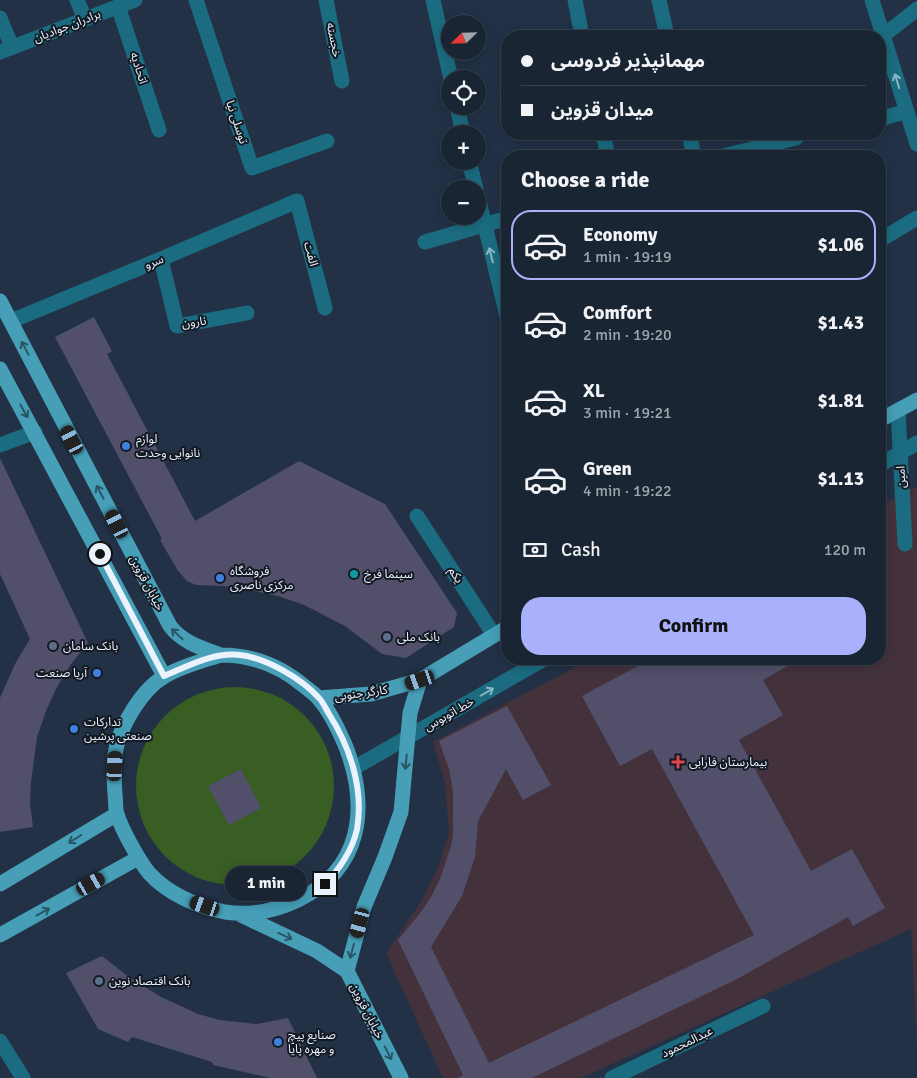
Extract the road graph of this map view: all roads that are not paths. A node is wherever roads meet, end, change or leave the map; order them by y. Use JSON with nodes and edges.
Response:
{"nodes":[{"id":1,"x":77,"y":0,"type":"edge"},
{"id":2,"x":135,"y":0,"type":"edge"},
{"id":3,"x":196,"y":0,"type":"edge"},
{"id":4,"x":326,"y":0,"type":"edge"},
{"id":5,"x":434,"y":0,"type":"edge"},
{"id":6,"x":575,"y":0,"type":"edge"},
{"id":7,"x":659,"y":0,"type":"edge"},
{"id":8,"x":872,"y":0,"type":"edge"},
{"id":9,"x":118,"y":6,"type":"junction"},
{"id":10,"x":917,"y":9,"type":"edge"},
{"id":11,"x":0,"y":18,"type":"edge"},
{"id":12,"x":85,"y":19,"type":"junction"},
{"id":13,"x":581,"y":30,"type":"edge"},
{"id":14,"x":666,"y":30,"type":"edge"},
{"id":15,"x":881,"y":30,"type":"edge"},
{"id":16,"x":886,"y":34,"type":"edge"},
{"id":17,"x":886,"y":45,"type":"edge"},
{"id":18,"x":6,"y":49,"type":"edge"},
{"id":19,"x":449,"y":70,"type":"edge"},
{"id":20,"x":342,"y":81,"type":"dead end"},
{"id":21,"x":907,"y":111,"type":"junction"},
{"id":22,"x":886,"y":117,"type":"edge"},
{"id":23,"x":159,"y":130,"type":"dead end"},
{"id":24,"x":788,"y":140,"type":"edge"},
{"id":25,"x":327,"y":141,"type":"dead end"},
{"id":26,"x":917,"y":144,"type":"edge"},
{"id":27,"x":747,"y":150,"type":"edge"},
{"id":28,"x":297,"y":201,"type":"joint"},
{"id":29,"x":917,"y":218,"type":"edge"},
{"id":30,"x":501,"y":220,"type":"edge"},
{"id":31,"x":486,"y":224,"type":"edge"},
{"id":32,"x":484,"y":225,"type":"joint"},
{"id":33,"x":886,"y":236,"type":"edge"},
{"id":34,"x":424,"y":242,"type":"dead end"},
{"id":35,"x":161,"y":259,"type":"junction"},
{"id":36,"x":501,"y":292,"type":"edge"},
{"id":37,"x":0,"y":301,"type":"edge"},
{"id":38,"x":326,"y":308,"type":"dead end"},
{"id":39,"x":247,"y":313,"type":"dead end"},
{"id":40,"x":10,"y":321,"type":"junction"},
{"id":41,"x":0,"y":369,"type":"edge"},
{"id":42,"x":917,"y":400,"type":"edge"},
{"id":43,"x":898,"y":410,"type":"junction"},
{"id":44,"x":886,"y":417,"type":"edge"},
{"id":45,"x":35,"y":432,"type":"junction"},
{"id":46,"x":917,"y":443,"type":"edge"},
{"id":47,"x":0,"y":445,"type":"edge"},
{"id":48,"x":886,"y":461,"type":"edge"},
{"id":49,"x":417,"y":516,"type":"dead end"},
{"id":50,"x":905,"y":544,"type":"dead end"},
{"id":51,"x":501,"y":631,"type":"edge"},
{"id":52,"x":494,"y":635,"type":"junction"},
{"id":53,"x":221,"y":655,"type":"junction"},
{"id":54,"x":534,"y":665,"type":"edge"},
{"id":55,"x":164,"y":676,"type":"junction"},
{"id":56,"x":420,"y":680,"type":"junction"},
{"id":57,"x":319,"y":698,"type":"junction"},
{"id":58,"x":409,"y":737,"type":"junction"},
{"id":59,"x":354,"y":768,"type":"junction"},
{"id":60,"x":117,"y":814,"type":"junction"},
{"id":61,"x":138,"y":858,"type":"junction"},
{"id":62,"x":0,"y":884,"type":"edge"},
{"id":63,"x":241,"y":915,"type":"junction"},
{"id":64,"x":0,"y":935,"type":"edge"},
{"id":65,"x":347,"y":971,"type":"junction"},
{"id":66,"x":763,"y":1006,"type":"dead end"},
{"id":67,"x":0,"y":1040,"type":"edge"},
{"id":68,"x":23,"y":1078,"type":"edge"},
{"id":69,"x":401,"y":1078,"type":"edge"},
{"id":70,"x":612,"y":1078,"type":"edge"}],
"edges":[{"from":1,"to":12,"type":"street"},
{"from":2,"to":9,"type":"street","name":"برادران جوادیان"},
{"from":3,"to":25,"type":"street","name":"توسلی نیا"},
{"from":4,"to":20,"type":"street","name":"خجسته"},
{"from":5,"to":19,"type":"street"},
{"from":6,"to":13,"type":"street"},
{"from":7,"to":14,"type":"street"},
{"from":8,"to":15,"type":"street"},
{"from":9,"to":12,"type":"street","name":"برادران جوادیان"},
{"from":9,"to":23,"type":"street","name":"اتحادیه"},
{"from":10,"to":16,"type":"street"},
{"from":11,"to":18,"type":"street"},
{"from":12,"to":18,"type":"street","name":"برادران جوادیان"},
{"from":21,"to":17,"type":"street","one_way":true},
{"from":21,"to":22,"type":"street"},
{"from":21,"to":26,"type":"street"},
{"from":24,"to":27,"type":"street"},
{"from":28,"to":35,"type":"street","name":"سرو"},
{"from":28,"to":38,"type":"street","name":"الفت"},
{"from":29,"to":33,"type":"street"},
{"from":30,"to":31,"type":"street"},
{"from":32,"to":34,"type":"street"},
{"from":36,"to":32,"type":"street","one_way":true},
{"from":35,"to":39,"type":"street","name":"نارون"},
{"from":35,"to":40,"type":"street","name":"سرو"},
{"from":37,"to":40,"type":"main road","name":"خیابان قزوین"},
{"from":53,"to":40,"type":"main road","name":"خیابان قزوین","one_way":true},
{"from":41,"to":45,"type":"main road","one_way":true},
{"from":42,"to":43,"type":"main road"},
{"from":43,"to":44,"type":"main road"},
{"from":43,"to":50,"type":"street","name":"امین"},
{"from":45,"to":47,"type":"street"},
{"from":45,"to":55,"type":"main road"},
{"from":46,"to":48,"type":"street"},
{"from":49,"to":52,"type":"street","name":"یکم"},
{"from":51,"to":52,"type":"main road","name":"کارگر جنوبی"},
{"from":52,"to":56,"type":"main road","name":"کارگر جنوبی"},
{"from":53,"to":55,"type":"main road"},
{"from":53,"to":57,"type":"main road"},
{"from":58,"to":54,"type":"street","name":"خط اتوبوس","one_way":true},
{"from":55,"to":60,"type":"main road"},
{"from":56,"to":57,"type":"main road","name":"کارگر جنوبی"},
{"from":56,"to":58,"type":"main road"},
{"from":57,"to":59,"type":"main road"},
{"from":58,"to":59,"type":"street","name":"خط اتوبوس"},
{"from":58,"to":65,"type":"main road","one_way":true},
{"from":59,"to":63,"type":"main road"},
{"from":60,"to":61,"type":"main road"},
{"from":60,"to":62,"type":"main road","one_way":true},
{"from":61,"to":63,"type":"main road"},
{"from":64,"to":61,"type":"main road","one_way":true},
{"from":63,"to":65,"type":"main road","name":"خیابان قزوین","one_way":true},
{"from":65,"to":69,"type":"main road","name":"خیابان قزوین","one_way":true},
{"from":66,"to":70,"type":"street","name":"عبدالمحمود"},
{"from":67,"to":68,"type":"street"}]}
